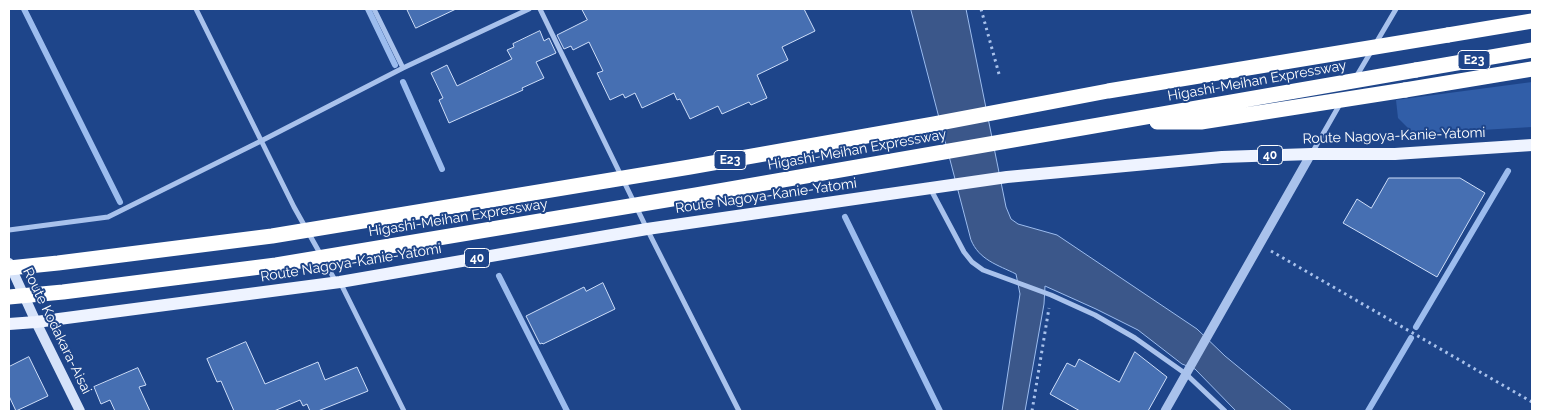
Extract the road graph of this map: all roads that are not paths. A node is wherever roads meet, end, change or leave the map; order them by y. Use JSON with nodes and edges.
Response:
{"nodes":[{"id":1,"x":196,"y":9,"type":"edge"},
{"id":2,"x":374,"y":9,"type":"edge"},
{"id":3,"x":528,"y":9,"type":"edge"},
{"id":4,"x":540,"y":9,"type":"edge"},
{"id":5,"x":1396,"y":9,"type":"edge"},
{"id":6,"x":1532,"y":21,"type":"edge"},
{"id":7,"x":1532,"y":50,"type":"edge"},
{"id":8,"x":403,"y":68,"type":"junction"},
{"id":9,"x":1532,"y":69,"type":"edge"},
{"id":10,"x":1351,"y":86,"type":"dead end"},
{"id":11,"x":1346,"y":94,"type":"dead end"},
{"id":12,"x":1114,"y":122,"type":"junction"},
{"id":13,"x":262,"y":141,"type":"junction"},
{"id":14,"x":1532,"y":145,"type":"edge"},
{"id":15,"x":1311,"y":154,"type":"junction"},
{"id":16,"x":930,"y":187,"type":"junction"},
{"id":17,"x":647,"y":229,"type":"junction"},
{"id":18,"x":9,"y":230,"type":"edge"},
{"id":19,"x":9,"y":263,"type":"edge"},
{"id":20,"x":9,"y":268,"type":"edge"},
{"id":21,"x":339,"y":282,"type":"junction"},
{"id":22,"x":9,"y":297,"type":"edge"},
{"id":23,"x":36,"y":322,"type":"junction"},
{"id":24,"x":9,"y":324,"type":"edge"},
{"id":25,"x":1186,"y":374,"type":"junction"},
{"id":26,"x":80,"y":411,"type":"edge"},
{"id":27,"x":404,"y":411,"type":"edge"},
{"id":28,"x":739,"y":411,"type":"edge"},
{"id":29,"x":1165,"y":411,"type":"edge"},
{"id":30,"x":1225,"y":411,"type":"edge"}],
"edges":[{"from":1,"to":13,"type":"street"},
{"from":2,"to":8,"type":"street"},
{"from":3,"to":8,"type":"street"},
{"from":4,"to":17,"type":"street"},
{"from":5,"to":10,"type":"street"},
{"from":6,"to":20,"type":"highway","name":"Higashi-Meihan Expressway","number":"E23","bridge":true},
{"from":7,"to":12,"type":"highway","name":"Higashi-Meihan Expressway","number":"E23","bridge":true},
{"from":8,"to":13,"type":"street"},
{"from":9,"to":12,"type":"highway","bridge":true},
{"from":11,"to":15,"type":"street"},
{"from":12,"to":22,"type":"highway","name":"Higashi-Meihan Expressway","number":"E23","bridge":true},
{"from":13,"to":18,"type":"street"},
{"from":13,"to":21,"type":"street"},
{"from":14,"to":15,"type":"main road","name":"Route Nagoya-Kanie-Yatomi","number":"40"},
{"from":15,"to":16,"type":"main road","name":"Route Nagoya-Kanie-Yatomi","number":"40"},
{"from":15,"to":25,"type":"street"},
{"from":16,"to":17,"type":"main road","name":"Route Nagoya-Kanie-Yatomi","number":"40"},
{"from":16,"to":25,"type":"street"},
{"from":17,"to":21,"type":"main road","name":"Route Nagoya-Kanie-Yatomi","number":"40"},
{"from":17,"to":28,"type":"street"},
{"from":19,"to":23,"type":"main road","name":"Route Kodakara-Aisai"},
{"from":21,"to":23,"type":"main road","name":"Route Nagoya-Kanie-Yatomi","number":"40"},
{"from":21,"to":27,"type":"street"},
{"from":23,"to":24,"type":"main road","name":"Route Nagoya-Kanie-Yatomi","number":"40"},
{"from":23,"to":26,"type":"main road","name":"Route Kodakara-Aisai"},
{"from":25,"to":29,"type":"street"},
{"from":25,"to":30,"type":"street"}]}
